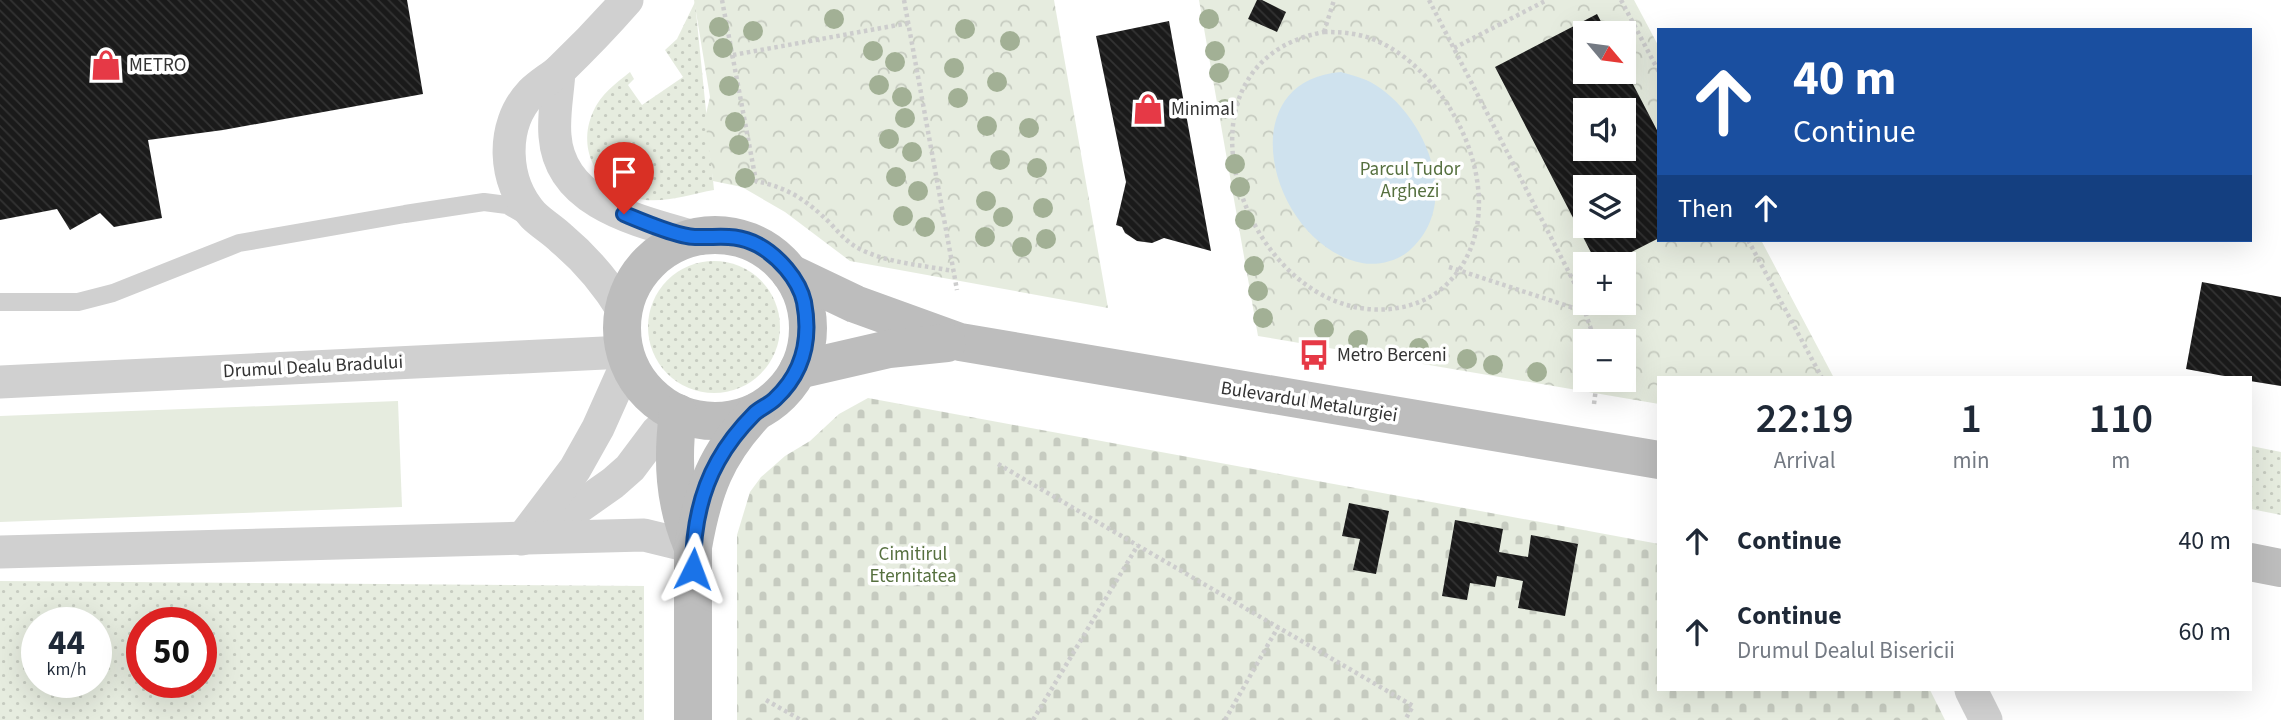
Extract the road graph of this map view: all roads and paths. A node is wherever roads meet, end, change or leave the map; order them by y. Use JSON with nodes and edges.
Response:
{"nodes":[{"id":1,"x":626,"y":0,"type":"edge"},
{"id":2,"x":722,"y":0,"type":"edge"},
{"id":3,"x":905,"y":0,"type":"edge"},
{"id":4,"x":1334,"y":0,"type":"edge"},
{"id":5,"x":1429,"y":0,"type":"edge"},
{"id":6,"x":1547,"y":0,"type":"edge"},
{"id":7,"x":1620,"y":0,"type":"edge"},
{"id":8,"x":909,"y":23,"type":"junction"},
{"id":9,"x":1324,"y":32,"type":"junction"},
{"id":10,"x":1454,"y":48,"type":"junction"},
{"id":11,"x":733,"y":55,"type":"junction"},
{"id":12,"x":1657,"y":68,"type":"edge"},
{"id":13,"x":559,"y":71,"type":"junction"},
{"id":14,"x":546,"y":227,"type":"junction"},
{"id":15,"x":694,"y":237,"type":"junction"},
{"id":16,"x":1749,"y":242,"type":"edge"},
{"id":17,"x":1449,"y":267,"type":"dead end"},
{"id":18,"x":1459,"y":270,"type":"junction"},
{"id":19,"x":953,"y":271,"type":"junction"},
{"id":20,"x":790,"y":273,"type":"junction"},
{"id":21,"x":1573,"y":280,"type":"edge"},
{"id":22,"x":957,"y":290,"type":"dead end"},
{"id":23,"x":0,"y":302,"type":"edge"},
{"id":24,"x":1573,"y":308,"type":"edge"},
{"id":25,"x":624,"y":312,"type":"junction"},
{"id":26,"x":960,"y":342,"type":"junction"},
{"id":27,"x":627,"y":356,"type":"junction"},
{"id":28,"x":798,"y":370,"type":"junction"},
{"id":29,"x":1821,"y":376,"type":"edge"},
{"id":30,"x":0,"y":382,"type":"edge"},
{"id":31,"x":1596,"y":392,"type":"edge"},
{"id":32,"x":1594,"y":404,"type":"dead end"},
{"id":33,"x":757,"y":412,"type":"junction"},
{"id":34,"x":678,"y":413,"type":"junction"},
{"id":35,"x":1657,"y":460,"type":"edge"},
{"id":36,"x":998,"y":464,"type":"dead end"},
{"id":37,"x":522,"y":539,"type":"junction"},
{"id":38,"x":1138,"y":545,"type":"junction"},
{"id":39,"x":693,"y":547,"type":"junction"},
{"id":40,"x":0,"y":552,"type":"edge"},
{"id":41,"x":2252,"y":562,"type":"edge"},
{"id":42,"x":2281,"y":568,"type":"edge"},
{"id":43,"x":1278,"y":627,"type":"junction"},
{"id":44,"x":1972,"y":691,"type":"edge"},
{"id":45,"x":766,"y":700,"type":"dead end"},
{"id":46,"x":694,"y":720,"type":"edge"},
{"id":47,"x":801,"y":720,"type":"edge"},
{"id":48,"x":1033,"y":720,"type":"edge"},
{"id":49,"x":1225,"y":720,"type":"edge"},
{"id":50,"x":1405,"y":720,"type":"edge"},
{"id":51,"x":1986,"y":720,"type":"edge"}],
"edges":[{"from":1,"to":13,"type":"street"},
{"from":2,"to":11,"type":"path"},
{"from":3,"to":8,"type":"path"},
{"from":4,"to":9,"type":"path"},
{"from":5,"to":10,"type":"path"},
{"from":6,"to":10,"type":"path"},
{"from":7,"to":12,"type":"path"},
{"from":8,"to":11,"type":"path"},
{"from":8,"to":19,"type":"path"},
{"from":9,"to":18,"type":"path"},
{"from":9,"to":18,"type":"path"},
{"from":10,"to":21,"type":"path"},
{"from":11,"to":19,"type":"path"},
{"from":13,"to":14,"type":"street"},
{"from":13,"to":15,"type":"street"},
{"from":14,"to":23,"type":"lane"},
{"from":14,"to":25,"type":"street"},
{"from":15,"to":20,"type":"main road"},
{"from":15,"to":25,"type":"main road"},
{"from":16,"to":29,"type":"path"},
{"from":17,"to":18,"type":"path"},
{"from":18,"to":24,"type":"path"},
{"from":19,"to":22,"type":"path"},
{"from":20,"to":26,"type":"main road","name":"Bulevardul Metalurgiei"},
{"from":20,"to":28,"type":"main road"},
{"from":25,"to":27,"type":"main road"},
{"from":26,"to":28,"type":"main road","name":"Bulevardul Metalurgiei"},
{"from":26,"to":35,"type":"main road","name":"Bulevardul Metalurgiei"},
{"from":27,"to":30,"type":"street","name":"Drumul Dealu Bradului"},
{"from":27,"to":34,"type":"main road"},
{"from":27,"to":37,"type":"street"},
{"from":28,"to":33,"type":"main road"},
{"from":31,"to":32,"type":"path"},
{"from":33,"to":34,"type":"main road"},
{"from":33,"to":39,"type":"main road"},
{"from":34,"to":37,"type":"street"},
{"from":34,"to":39,"type":"main road"},
{"from":36,"to":38,"type":"path"},
{"from":37,"to":39,"type":"street"},
{"from":37,"to":40,"type":"street"},
{"from":38,"to":43,"type":"path"},
{"from":38,"to":48,"type":"path"},
{"from":39,"to":46,"type":"main road"},
{"from":41,"to":42,"type":"main road"},
{"from":43,"to":49,"type":"path"},
{"from":43,"to":50,"type":"path"},
{"from":44,"to":51,"type":"street"},
{"from":45,"to":47,"type":"path"}]}
